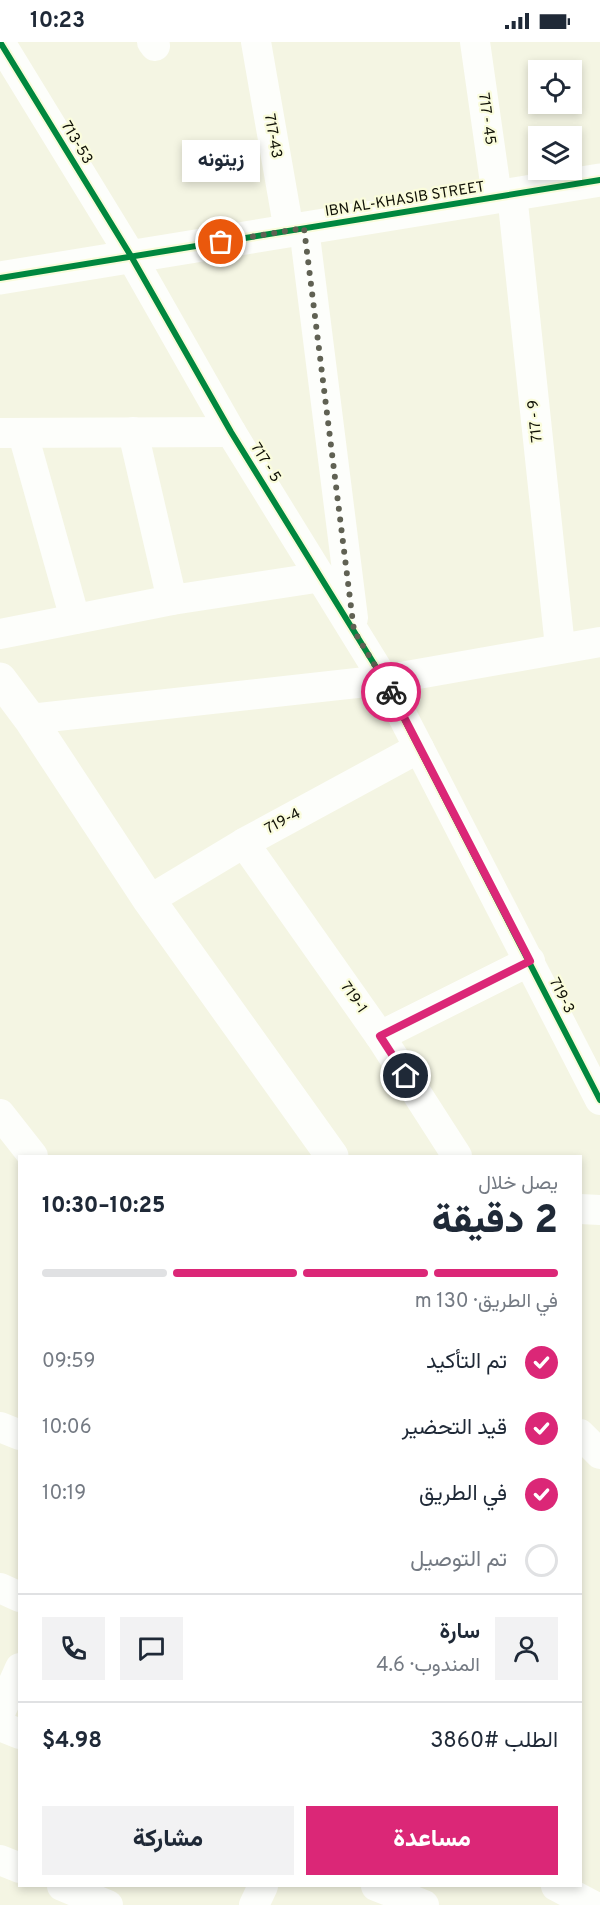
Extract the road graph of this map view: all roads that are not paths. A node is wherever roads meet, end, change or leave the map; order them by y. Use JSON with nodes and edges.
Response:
{"nodes":[{"id":1,"x":256,"y":42,"type":"edge"},
{"id":2,"x":475,"y":42,"type":"edge"},
{"id":3,"x":3,"y":51,"type":"edge"},
{"id":4,"x":600,"y":180,"type":"edge"},
{"id":5,"x":504,"y":196,"type":"junction"},
{"id":6,"x":297,"y":229,"type":"junction"},
{"id":7,"x":131,"y":256,"type":"junction"},
{"id":8,"x":0,"y":278,"type":"edge"},
{"id":9,"x":133,"y":432,"type":"junction"},
{"id":10,"x":231,"y":432,"type":"junction"},
{"id":11,"x":11,"y":434,"type":"edge"},
{"id":12,"x":322,"y":577,"type":"junction"},
{"id":13,"x":172,"y":600,"type":"junction"},
{"id":14,"x":75,"y":619,"type":"junction"},
{"id":15,"x":354,"y":631,"type":"junction"},
{"id":16,"x":0,"y":634,"type":"edge"},
{"id":17,"x":600,"y":642,"type":"edge"},
{"id":18,"x":560,"y":647,"type":"junction"},
{"id":19,"x":0,"y":679,"type":"edge"},
{"id":20,"x":384,"y":680,"type":"junction"},
{"id":21,"x":30,"y":719,"type":"junction"},
{"id":22,"x":419,"y":748,"type":"junction"},
{"id":23,"x":244,"y":843,"type":"junction"},
{"id":24,"x":148,"y":900,"type":"junction"},
{"id":25,"x":530,"y":961,"type":"junction"},
{"id":26,"x":380,"y":1036,"type":"junction"},
{"id":27,"x":600,"y":1100,"type":"edge"},
{"id":28,"x":0,"y":1114,"type":"edge"},
{"id":29,"x":32,"y":1155,"type":"edge"},
{"id":30,"x":331,"y":1155,"type":"edge"},
{"id":31,"x":456,"y":1155,"type":"edge"},
{"id":32,"x":582,"y":1209,"type":"edge"},
{"id":33,"x":600,"y":1210,"type":"edge"},
{"id":34,"x":0,"y":1427,"type":"edge"},
{"id":35,"x":18,"y":1434,"type":"edge"},
{"id":36,"x":582,"y":1436,"type":"edge"},
{"id":37,"x":600,"y":1454,"type":"edge"},
{"id":38,"x":0,"y":1588,"type":"edge"},
{"id":39,"x":18,"y":1596,"type":"edge"},
{"id":40,"x":18,"y":1672,"type":"edge"},
{"id":41,"x":0,"y":1713,"type":"edge"},
{"id":42,"x":0,"y":1726,"type":"edge"},
{"id":43,"x":18,"y":1733,"type":"edge"},
{"id":44,"x":0,"y":1860,"type":"edge"},
{"id":45,"x":18,"y":1867,"type":"edge"},
{"id":46,"x":64,"y":1887,"type":"edge"},
{"id":47,"x":263,"y":1887,"type":"edge"},
{"id":48,"x":379,"y":1887,"type":"edge"},
{"id":49,"x":553,"y":1892,"type":"edge"},
{"id":50,"x":108,"y":1905,"type":"edge"},
{"id":51,"x":254,"y":1905,"type":"edge"},
{"id":52,"x":424,"y":1905,"type":"edge"},
{"id":53,"x":592,"y":1905,"type":"edge"}],
"edges":[{"from":1,"to":6,"type":"street","name":"717-43"},
{"from":2,"to":5,"type":"street","name":"717 - 45"},
{"from":3,"to":7,"type":"street","name":"713-53"},
{"from":4,"to":5,"type":"street","name":"IBN AL-KHASIB STREET"},
{"from":5,"to":6,"type":"street","name":"IBN AL-KHASIB STREET"},
{"from":5,"to":18,"type":"street","name":"717 - 9"},
{"from":6,"to":7,"type":"street","name":"IBN AL-KHASIB STREET"},
{"from":6,"to":15,"type":"street","name":"717-43"},
{"from":7,"to":8,"type":"street","name":"IBN AL-KHASIB STREET"},
{"from":7,"to":10,"type":"street","name":"717 - 5"},
{"from":9,"to":10,"type":"street"},
{"from":9,"to":11,"type":"street"},
{"from":9,"to":13,"type":"street"},
{"from":10,"to":12,"type":"street","name":"717 - 5"},
{"from":11,"to":14,"type":"street"},
{"from":12,"to":13,"type":"street"},
{"from":12,"to":15,"type":"street","name":"717 - 5"},
{"from":13,"to":14,"type":"street"},
{"from":14,"to":16,"type":"street"},
{"from":15,"to":20,"type":"street","name":"717 - 5"},
{"from":17,"to":18,"type":"street"},
{"from":18,"to":20,"type":"street"},
{"from":19,"to":21,"type":"street"},
{"from":20,"to":21,"type":"street"},
{"from":20,"to":22,"type":"street","name":"719-3"},
{"from":21,"to":24,"type":"street"},
{"from":22,"to":23,"type":"street","name":"719-4"},
{"from":22,"to":25,"type":"street","name":"719-3"},
{"from":23,"to":24,"type":"street","name":"719-4"},
{"from":23,"to":26,"type":"street","name":"719-1"},
{"from":24,"to":30,"type":"street"},
{"from":25,"to":26,"type":"street"},
{"from":25,"to":27,"type":"street","name":"719-3"},
{"from":26,"to":31,"type":"street","name":"719-1"},
{"from":28,"to":29,"type":"street"},
{"from":32,"to":33,"type":"street"},
{"from":34,"to":35,"type":"street"},
{"from":36,"to":37,"type":"street"},
{"from":38,"to":39,"type":"street"},
{"from":40,"to":41,"type":"street"},
{"from":42,"to":43,"type":"street"},
{"from":44,"to":45,"type":"street"},
{"from":46,"to":50,"type":"street"},
{"from":47,"to":51,"type":"street"},
{"from":48,"to":52,"type":"street"},
{"from":49,"to":53,"type":"street"}]}
